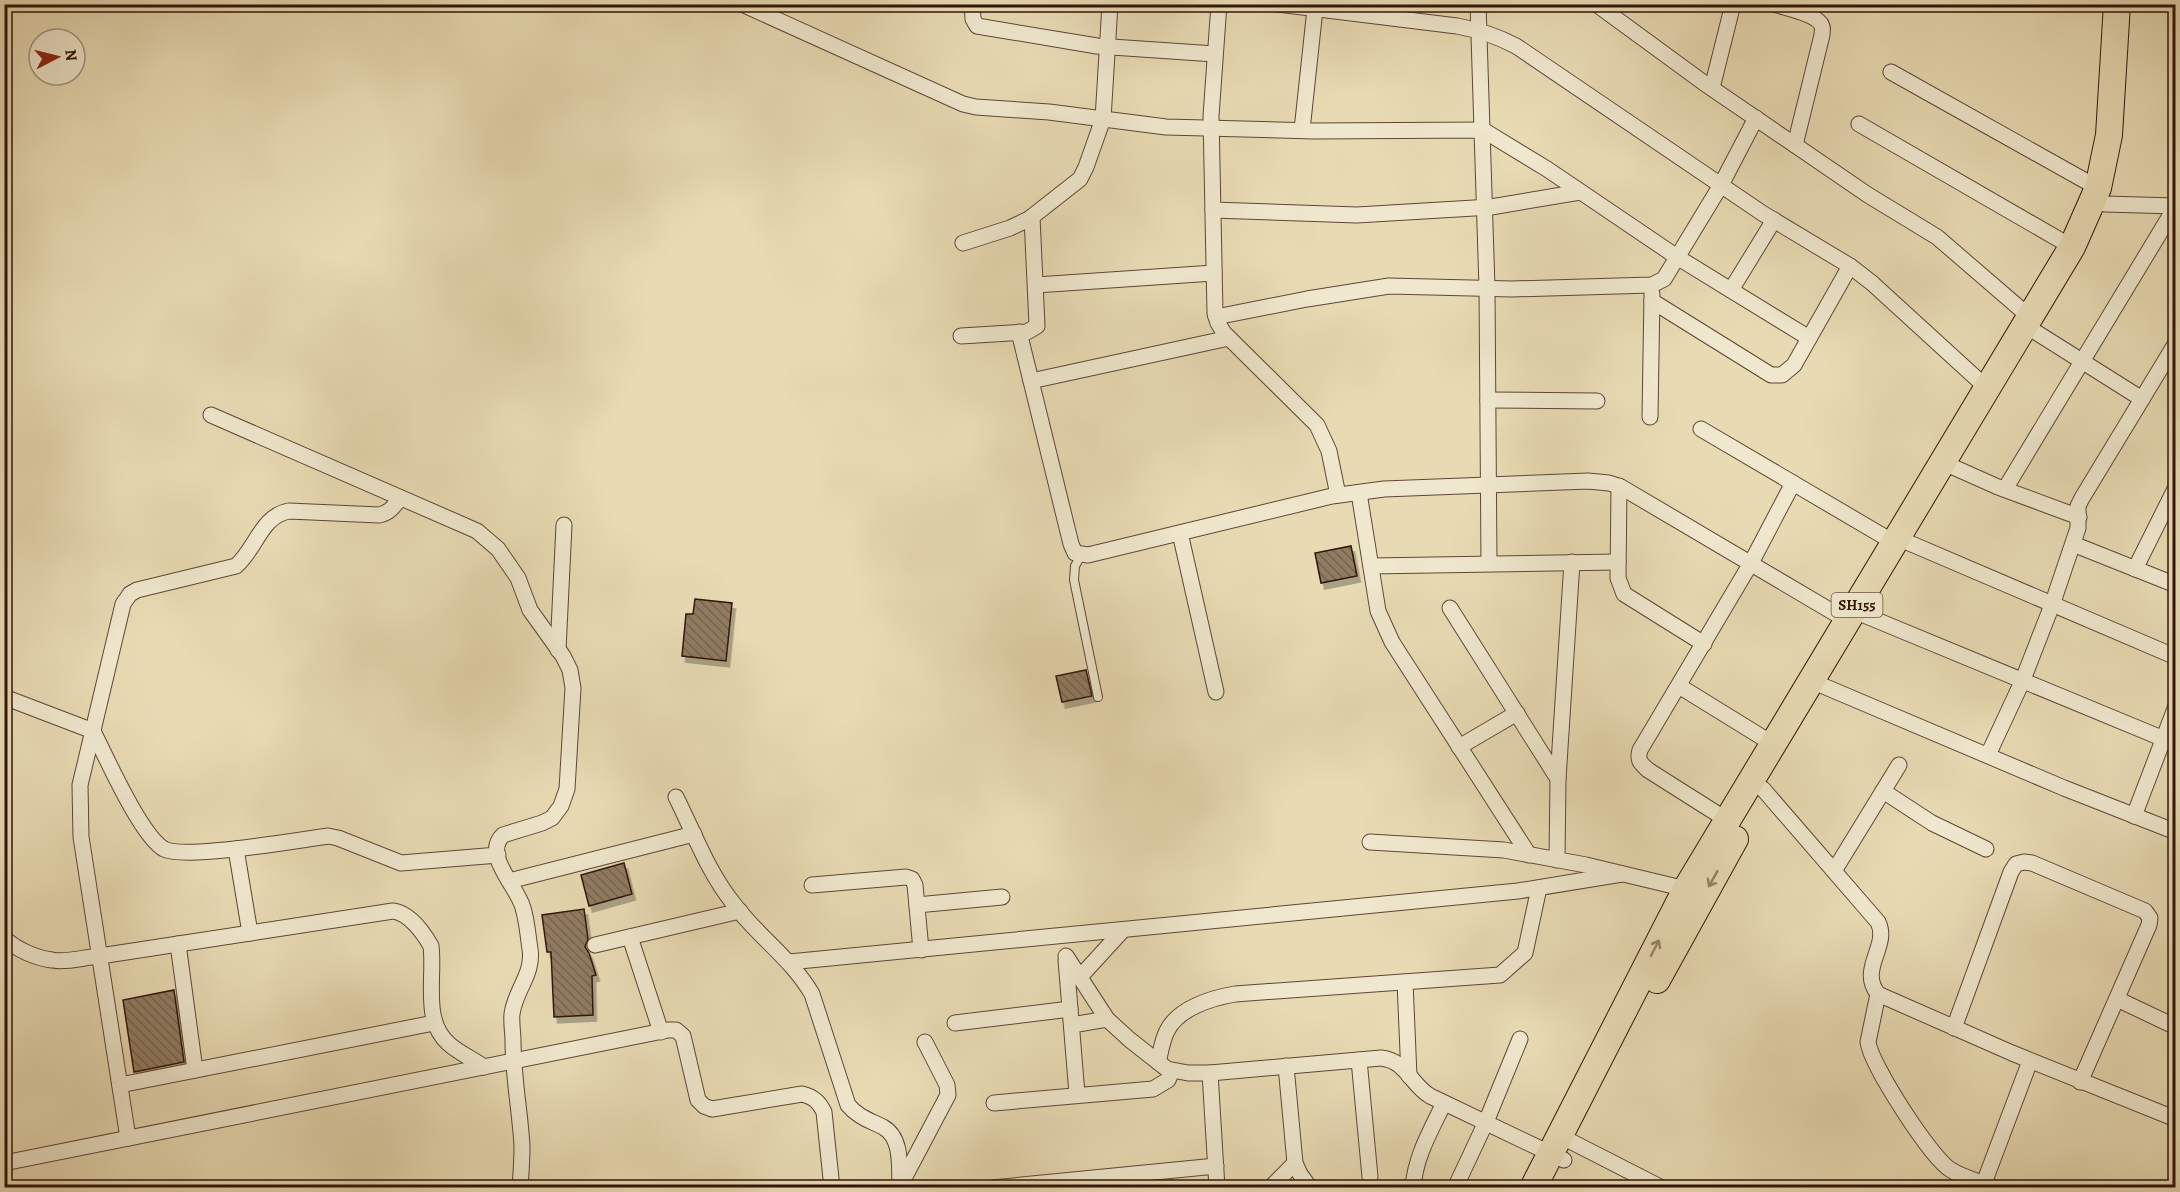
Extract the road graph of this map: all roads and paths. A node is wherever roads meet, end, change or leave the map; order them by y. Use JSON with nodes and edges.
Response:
{"nodes":[{"id":1,"x":742,"y":4,"type":"edge"},
{"id":2,"x":972,"y":4,"type":"edge"},
{"id":3,"x":1110,"y":4,"type":"edge"},
{"id":4,"x":1219,"y":4,"type":"edge"},
{"id":5,"x":1278,"y":4,"type":"edge"},
{"id":6,"x":1478,"y":4,"type":"edge"},
{"id":7,"x":1733,"y":4,"type":"edge"},
{"id":8,"x":2117,"y":4,"type":"edge"},
{"id":9,"x":2130,"y":4,"type":"edge"},
{"id":10,"x":1779,"y":5,"type":"edge"},
{"id":11,"x":1602,"y":7,"type":"edge"},
{"id":12,"x":1315,"y":9,"type":"junction"},
{"id":13,"x":1479,"y":30,"type":"junction"},
{"id":14,"x":1107,"y":47,"type":"junction"},
{"id":15,"x":1215,"y":54,"type":"junction"},
{"id":16,"x":1891,"y":72,"type":"dead end"},
{"id":17,"x":1712,"y":88,"type":"junction"},
{"id":18,"x":1756,"y":118,"type":"junction"},
{"id":19,"x":1103,"y":119,"type":"junction"},
{"id":20,"x":1859,"y":124,"type":"dead end"},
{"id":21,"x":1211,"y":128,"type":"junction"},
{"id":22,"x":1302,"y":130,"type":"junction"},
{"id":23,"x":1483,"y":130,"type":"junction"},
{"id":24,"x":1795,"y":145,"type":"junction"},
{"id":25,"x":1721,"y":185,"type":"junction"},
{"id":26,"x":1580,"y":192,"type":"junction"},
{"id":27,"x":2102,"y":196,"type":"junction"},
{"id":28,"x":2175,"y":206,"type":"edge"},
{"id":29,"x":1484,"y":207,"type":"junction"},
{"id":30,"x":1213,"y":210,"type":"junction"},
{"id":31,"x":1032,"y":217,"type":"junction"},
{"id":32,"x":1774,"y":220,"type":"junction"},
{"id":33,"x":963,"y":243,"type":"dead end"},
{"id":34,"x":2072,"y":247,"type":"junction"},
{"id":35,"x":1677,"y":257,"type":"junction"},
{"id":36,"x":1850,"y":266,"type":"junction"},
{"id":37,"x":1214,"y":273,"type":"junction"},
{"id":38,"x":1036,"y":285,"type":"junction"},
{"id":39,"x":1652,"y":285,"type":"junction"},
{"id":40,"x":1487,"y":288,"type":"junction"},
{"id":41,"x":1731,"y":290,"type":"junction"},
{"id":42,"x":1652,"y":301,"type":"junction"},
{"id":43,"x":1216,"y":317,"type":"junction"},
{"id":44,"x":2032,"y":325,"type":"junction"},
{"id":45,"x":1019,"y":332,"type":"junction"},
{"id":46,"x":961,"y":336,"type":"dead end"},
{"id":47,"x":1229,"y":338,"type":"junction"},
{"id":48,"x":1809,"y":338,"type":"junction"},
{"id":49,"x":2175,"y":344,"type":"edge"},
{"id":50,"x":2012,"y":359,"type":"junction"},
{"id":51,"x":2081,"y":362,"type":"junction"},
{"id":52,"x":1030,"y":381,"type":"junction"},
{"id":53,"x":1988,"y":389,"type":"junction"},
{"id":54,"x":2142,"y":399,"type":"junction"},
{"id":55,"x":1488,"y":400,"type":"junction"},
{"id":56,"x":1597,"y":401,"type":"dead end"},
{"id":57,"x":211,"y":415,"type":"dead end"},
{"id":58,"x":1650,"y":417,"type":"dead end"},
{"id":59,"x":1701,"y":429,"type":"dead end"},
{"id":60,"x":1953,"y":466,"type":"junction"},
{"id":61,"x":1793,"y":483,"type":"junction"},
{"id":62,"x":1489,"y":485,"type":"junction"},
{"id":63,"x":1619,"y":486,"type":"junction"},
{"id":64,"x":2175,"y":487,"type":"edge"},
{"id":65,"x":2004,"y":489,"type":"junction"},
{"id":66,"x":1359,"y":493,"type":"junction"},
{"id":67,"x":1338,"y":495,"type":"junction"},
{"id":68,"x":400,"y":498,"type":"junction"},
{"id":69,"x":2079,"y":517,"type":"junction"},
{"id":70,"x":564,"y":525,"type":"dead end"},
{"id":71,"x":1180,"y":533,"type":"junction"},
{"id":72,"x":1901,"y":542,"type":"junction"},
{"id":73,"x":2073,"y":544,"type":"junction"},
{"id":74,"x":1081,"y":555,"type":"junction"},
{"id":75,"x":1572,"y":562,"type":"junction"},
{"id":76,"x":1618,"y":562,"type":"junction"},
{"id":77,"x":1490,"y":563,"type":"junction"},
{"id":78,"x":1750,"y":564,"type":"junction"},
{"id":79,"x":1371,"y":566,"type":"junction"},
{"id":80,"x":2135,"y":569,"type":"junction"},
{"id":81,"x":2175,"y":585,"type":"edge"},
{"id":82,"x":2052,"y":605,"type":"junction"},
{"id":83,"x":1450,"y":608,"type":"dead end"},
{"id":84,"x":1856,"y":618,"type":"junction"},
{"id":85,"x":1704,"y":644,"type":"junction"},
{"id":86,"x":558,"y":650,"type":"junction"},
{"id":87,"x":2175,"y":657,"type":"edge"},
{"id":88,"x":2022,"y":682,"type":"junction"},
{"id":89,"x":1821,"y":685,"type":"junction"},
{"id":90,"x":1679,"y":686,"type":"junction"},
{"id":91,"x":1216,"y":692,"type":"dead end"},
{"id":92,"x":4,"y":697,"type":"edge"},
{"id":93,"x":1098,"y":698,"type":"dead end"},
{"id":94,"x":2175,"y":706,"type":"edge"},
{"id":95,"x":1516,"y":713,"type":"junction"},
{"id":96,"x":93,"y":731,"type":"junction"},
{"id":97,"x":2169,"y":741,"type":"edge"},
{"id":98,"x":1773,"y":744,"type":"junction"},
{"id":99,"x":1459,"y":747,"type":"junction"},
{"id":100,"x":1988,"y":755,"type":"junction"},
{"id":101,"x":1899,"y":765,"type":"dead end"},
{"id":102,"x":1558,"y":779,"type":"junction"},
{"id":103,"x":1763,"y":789,"type":"junction"},
{"id":104,"x":1883,"y":792,"type":"junction"},
{"id":105,"x":676,"y":797,"type":"dead end"},
{"id":106,"x":2134,"y":816,"type":"junction"},
{"id":107,"x":1727,"y":820,"type":"junction"},
{"id":108,"x":2175,"y":832,"type":"edge"},
{"id":109,"x":694,"y":834,"type":"junction"},
{"id":110,"x":1370,"y":842,"type":"dead end"},
{"id":111,"x":236,"y":849,"type":"junction"},
{"id":112,"x":1986,"y":849,"type":"dead end"},
{"id":113,"x":498,"y":855,"type":"junction"},
{"id":114,"x":1529,"y":855,"type":"junction"},
{"id":115,"x":1557,"y":860,"type":"junction"},
{"id":116,"x":1834,"y":871,"type":"junction"},
{"id":117,"x":1622,"y":874,"type":"junction"},
{"id":118,"x":509,"y":881,"type":"junction"},
{"id":119,"x":812,"y":885,"type":"dead end"},
{"id":120,"x":1539,"y":888,"type":"junction"},
{"id":121,"x":1686,"y":889,"type":"junction"},
{"id":122,"x":1002,"y":897,"type":"dead end"},
{"id":123,"x":917,"y":905,"type":"junction"},
{"id":124,"x":740,"y":911,"type":"junction"},
{"id":125,"x":1124,"y":930,"type":"junction"},
{"id":126,"x":250,"y":933,"type":"junction"},
{"id":127,"x":1065,"y":936,"type":"junction"},
{"id":128,"x":630,"y":937,"type":"junction"},
{"id":129,"x":4,"y":938,"type":"edge"},
{"id":130,"x":178,"y":944,"type":"junction"},
{"id":131,"x":595,"y":945,"type":"dead end"},
{"id":132,"x":921,"y":950,"type":"junction"},
{"id":133,"x":100,"y":956,"type":"junction"},
{"id":134,"x":1066,"y":956,"type":"junction"},
{"id":135,"x":789,"y":962,"type":"junction"},
{"id":136,"x":1080,"y":977,"type":"junction"},
{"id":137,"x":1405,"y":982,"type":"junction"},
{"id":138,"x":1878,"y":994,"type":"junction"},
{"id":139,"x":2117,"y":999,"type":"junction"},
{"id":140,"x":1070,"y":1009,"type":"junction"},
{"id":141,"x":1107,"y":1019,"type":"junction"},
{"id":142,"x":434,"y":1023,"type":"junction"},
{"id":143,"x":955,"y":1023,"type":"dead end"},
{"id":144,"x":1072,"y":1025,"type":"junction"},
{"id":145,"x":2175,"y":1027,"type":"edge"},
{"id":146,"x":1954,"y":1028,"type":"junction"},
{"id":147,"x":661,"y":1032,"type":"junction"},
{"id":148,"x":1521,"y":1039,"type":"dead end"},
{"id":149,"x":925,"y":1042,"type":"dead end"},
{"id":150,"x":1359,"y":1060,"type":"junction"},
{"id":151,"x":513,"y":1061,"type":"junction"},
{"id":152,"x":2030,"y":1061,"type":"junction"},
{"id":153,"x":1158,"y":1062,"type":"junction"},
{"id":154,"x":1286,"y":1066,"type":"junction"},
{"id":155,"x":484,"y":1067,"type":"junction"},
{"id":156,"x":195,"y":1070,"type":"junction"},
{"id":157,"x":1172,"y":1071,"type":"junction"},
{"id":158,"x":1210,"y":1073,"type":"junction"},
{"id":159,"x":1409,"y":1076,"type":"junction"},
{"id":160,"x":2080,"y":1082,"type":"junction"},
{"id":161,"x":120,"y":1085,"type":"junction"},
{"id":162,"x":1077,"y":1094,"type":"junction"},
{"id":163,"x":994,"y":1103,"type":"dead end"},
{"id":164,"x":1444,"y":1103,"type":"junction"},
{"id":165,"x":824,"y":1112,"type":"junction"},
{"id":166,"x":853,"y":1112,"type":"junction"},
{"id":167,"x":2175,"y":1119,"type":"edge"},
{"id":168,"x":1486,"y":1122,"type":"junction"},
{"id":169,"x":128,"y":1138,"type":"junction"},
{"id":170,"x":1562,"y":1151,"type":"junction"},
{"id":171,"x":4,"y":1162,"type":"edge"},
{"id":172,"x":1295,"y":1163,"type":"junction"},
{"id":173,"x":1216,"y":1166,"type":"junction"},
{"id":174,"x":1370,"y":1177,"type":"dead end"},
{"id":175,"x":1645,"y":1184,"type":"edge"},
{"id":176,"x":1990,"y":1185,"type":"edge"},
{"id":177,"x":900,"y":1187,"type":"edge"},
{"id":178,"x":520,"y":1188,"type":"edge"},
{"id":179,"x":832,"y":1188,"type":"edge"},
{"id":180,"x":992,"y":1188,"type":"edge"},
{"id":181,"x":1217,"y":1188,"type":"edge"},
{"id":182,"x":1270,"y":1188,"type":"edge"},
{"id":183,"x":1310,"y":1188,"type":"edge"},
{"id":184,"x":1413,"y":1188,"type":"edge"},
{"id":185,"x":1455,"y":1188,"type":"edge"},
{"id":186,"x":1533,"y":1188,"type":"edge"},
{"id":187,"x":1550,"y":1188,"type":"edge"},
{"id":188,"x":1662,"y":1188,"type":"edge"}],
"edges":[{"from":1,"to":19,"type":"street"},
{"from":2,"to":14,"type":"street"},
{"from":3,"to":14,"type":"street"},
{"from":4,"to":15,"type":"street"},
{"from":5,"to":12,"type":"street"},
{"from":6,"to":13,"type":"street"},
{"from":7,"to":17,"type":"street"},
{"from":8,"to":27,"type":"main road","number":"SH155"},
{"from":9,"to":27,"type":"main road","number":"SH155"},
{"from":10,"to":24,"type":"street"},
{"from":11,"to":17,"type":"street"},
{"from":12,"to":13,"type":"street"},
{"from":12,"to":22,"type":"street"},
{"from":13,"to":23,"type":"street"},
{"from":13,"to":25,"type":"street"},
{"from":14,"to":15,"type":"street"},
{"from":14,"to":19,"type":"street"},
{"from":15,"to":21,"type":"street"},
{"from":16,"to":27,"type":"street"},
{"from":17,"to":18,"type":"street"},
{"from":18,"to":24,"type":"street"},
{"from":18,"to":25,"type":"street"},
{"from":19,"to":21,"type":"street"},
{"from":19,"to":31,"type":"street"},
{"from":20,"to":34,"type":"street"},
{"from":21,"to":22,"type":"street"},
{"from":21,"to":30,"type":"street"},
{"from":22,"to":23,"type":"street"},
{"from":23,"to":26,"type":"street"},
{"from":23,"to":29,"type":"street"},
{"from":24,"to":44,"type":"street"},
{"from":25,"to":32,"type":"street"},
{"from":25,"to":35,"type":"street"},
{"from":26,"to":29,"type":"street"},
{"from":26,"to":35,"type":"street"},
{"from":27,"to":28,"type":"street"},
{"from":27,"to":34,"type":"main road","number":"SH155"},
{"from":27,"to":44,"type":"main road","number":"SH155"},
{"from":28,"to":51,"type":"street"},
{"from":29,"to":30,"type":"street"},
{"from":29,"to":40,"type":"street"},
{"from":30,"to":37,"type":"street"},
{"from":31,"to":33,"type":"street"},
{"from":31,"to":38,"type":"street"},
{"from":32,"to":36,"type":"street"},
{"from":32,"to":41,"type":"street"},
{"from":34,"to":44,"type":"main road","number":"SH155"},
{"from":35,"to":39,"type":"street"},
{"from":35,"to":41,"type":"street"},
{"from":36,"to":48,"type":"street"},
{"from":36,"to":53,"type":"street"},
{"from":37,"to":38,"type":"street"},
{"from":37,"to":43,"type":"street"},
{"from":38,"to":45,"type":"street"},
{"from":39,"to":40,"type":"street"},
{"from":39,"to":42,"type":"street"},
{"from":40,"to":43,"type":"street"},
{"from":40,"to":55,"type":"street"},
{"from":41,"to":48,"type":"street"},
{"from":42,"to":48,"type":"street"},
{"from":42,"to":58,"type":"street"},
{"from":43,"to":47,"type":"street"},
{"from":44,"to":50,"type":"main road","number":"SH155"},
{"from":44,"to":51,"type":"street"},
{"from":45,"to":46,"type":"street"},
{"from":45,"to":52,"type":"street"},
{"from":47,"to":52,"type":"street"},
{"from":47,"to":67,"type":"street"},
{"from":49,"to":54,"type":"street"},
{"from":50,"to":53,"type":"main road","number":"SH155"},
{"from":50,"to":60,"type":"main road","number":"SH155"},
{"from":51,"to":54,"type":"street"},
{"from":51,"to":65,"type":"street"},
{"from":52,"to":74,"type":"street"},
{"from":53,"to":72,"type":"main road","number":"SH155"},
{"from":54,"to":69,"type":"street"},
{"from":55,"to":56,"type":"street"},
{"from":55,"to":62,"type":"street"},
{"from":57,"to":68,"type":"street"},
{"from":59,"to":61,"type":"street"},
{"from":60,"to":65,"type":"street"},
{"from":60,"to":72,"type":"main road","number":"SH155"},
{"from":61,"to":72,"type":"street"},
{"from":61,"to":78,"type":"street"},
{"from":62,"to":63,"type":"street"},
{"from":62,"to":66,"type":"street"},
{"from":62,"to":77,"type":"street"},
{"from":63,"to":76,"type":"street"},
{"from":63,"to":78,"type":"street"},
{"from":64,"to":80,"type":"street"},
{"from":65,"to":69,"type":"street"},
{"from":66,"to":67,"type":"street"},
{"from":66,"to":79,"type":"street"},
{"from":67,"to":71,"type":"street"},
{"from":68,"to":86,"type":"street"},
{"from":68,"to":96,"type":"street"},
{"from":69,"to":73,"type":"street"},
{"from":70,"to":86,"type":"street"},
{"from":71,"to":74,"type":"street"},
{"from":71,"to":91,"type":"street"},
{"from":72,"to":82,"type":"street"},
{"from":72,"to":84,"type":"main road","number":"SH155"},
{"from":73,"to":80,"type":"street"},
{"from":73,"to":82,"type":"street"},
{"from":74,"to":93,"type":"lane"},
{"from":75,"to":76,"type":"street"},
{"from":75,"to":77,"type":"street"},
{"from":75,"to":102,"type":"street"},
{"from":76,"to":85,"type":"street"},
{"from":77,"to":79,"type":"street"},
{"from":78,"to":84,"type":"street"},
{"from":78,"to":85,"type":"street"},
{"from":79,"to":99,"type":"street"},
{"from":80,"to":81,"type":"street"},
{"from":82,"to":87,"type":"street"},
{"from":82,"to":88,"type":"street"},
{"from":83,"to":95,"type":"street"},
{"from":84,"to":88,"type":"street"},
{"from":84,"to":89,"type":"main road","number":"SH155"},
{"from":84,"to":98,"type":"main road","number":"SH155"},
{"from":85,"to":90,"type":"street"},
{"from":86,"to":113,"type":"street"},
{"from":88,"to":97,"type":"street"},
{"from":88,"to":100,"type":"street"},
{"from":89,"to":100,"type":"street"},
{"from":89,"to":103,"type":"main road","number":"SH155"},
{"from":90,"to":98,"type":"street"},
{"from":90,"to":107,"type":"street"},
{"from":92,"to":96,"type":"street"},
{"from":94,"to":97,"type":"street"},
{"from":95,"to":99,"type":"street"},
{"from":95,"to":102,"type":"street"},
{"from":96,"to":111,"type":"street"},
{"from":96,"to":133,"type":"street"},
{"from":97,"to":106,"type":"street"},
{"from":98,"to":107,"type":"main road","number":"SH155"},
{"from":99,"to":114,"type":"street"},
{"from":100,"to":106,"type":"street"},
{"from":101,"to":104,"type":"street"},
{"from":102,"to":115,"type":"street"},
{"from":103,"to":116,"type":"street"},
{"from":103,"to":170,"type":"main road","number":"SH155","one_way":true},
{"from":104,"to":112,"type":"street"},
{"from":104,"to":116,"type":"street"},
{"from":105,"to":109,"type":"street"},
{"from":106,"to":108,"type":"street"},
{"from":107,"to":121,"type":"main road","number":"SH155"},
{"from":109,"to":118,"type":"street"},
{"from":109,"to":124,"type":"street"},
{"from":110,"to":114,"type":"street"},
{"from":111,"to":113,"type":"street"},
{"from":111,"to":126,"type":"street"},
{"from":113,"to":118,"type":"street"},
{"from":114,"to":115,"type":"street"},
{"from":115,"to":117,"type":"street"},
{"from":116,"to":138,"type":"street"},
{"from":117,"to":120,"type":"street"},
{"from":117,"to":121,"type":"street"},
{"from":118,"to":151,"type":"street"},
{"from":119,"to":123,"type":"street"},
{"from":120,"to":125,"type":"street"},
{"from":120,"to":137,"type":"street"},
{"from":170,"to":121,"type":"main road","number":"SH155","one_way":true},
{"from":122,"to":123,"type":"street"},
{"from":123,"to":132,"type":"street"},
{"from":124,"to":128,"type":"street"},
{"from":124,"to":135,"type":"street"},
{"from":125,"to":127,"type":"street"},
{"from":125,"to":136,"type":"street"},
{"from":126,"to":130,"type":"street"},
{"from":126,"to":142,"type":"street"},
{"from":127,"to":132,"type":"street"},
{"from":127,"to":134,"type":"street"},
{"from":128,"to":131,"type":"street"},
{"from":128,"to":147,"type":"street"},
{"from":129,"to":133,"type":"street"},
{"from":130,"to":133,"type":"street"},
{"from":130,"to":156,"type":"street"},
{"from":132,"to":135,"type":"street"},
{"from":133,"to":161,"type":"street"},
{"from":134,"to":136,"type":"street"},
{"from":134,"to":140,"type":"street"},
{"from":135,"to":166,"type":"street"},
{"from":136,"to":141,"type":"street"},
{"from":137,"to":153,"type":"street"},
{"from":137,"to":159,"type":"street"},
{"from":138,"to":146,"type":"street"},
{"from":138,"to":176,"type":"street"},
{"from":139,"to":145,"type":"street"},
{"from":139,"to":146,"type":"street"},
{"from":139,"to":160,"type":"street"},
{"from":140,"to":143,"type":"street"},
{"from":140,"to":144,"type":"street"},
{"from":141,"to":144,"type":"street"},
{"from":141,"to":153,"type":"street"},
{"from":142,"to":155,"type":"street"},
{"from":142,"to":156,"type":"street"},
{"from":144,"to":162,"type":"street"},
{"from":146,"to":152,"type":"street"},
{"from":147,"to":151,"type":"street"},
{"from":147,"to":165,"type":"street"},
{"from":148,"to":168,"type":"street"},
{"from":149,"to":177,"type":"street"},
{"from":150,"to":154,"type":"street"},
{"from":150,"to":159,"type":"street"},
{"from":150,"to":174,"type":"street"},
{"from":151,"to":155,"type":"street"},
{"from":151,"to":178,"type":"street"},
{"from":152,"to":160,"type":"street"},
{"from":152,"to":176,"type":"street"},
{"from":153,"to":157,"type":"street"},
{"from":154,"to":158,"type":"street"},
{"from":154,"to":172,"type":"street"},
{"from":155,"to":169,"type":"street"},
{"from":156,"to":161,"type":"street"},
{"from":157,"to":158,"type":"street"},
{"from":157,"to":162,"type":"street"},
{"from":158,"to":173,"type":"street"},
{"from":159,"to":164,"type":"street"},
{"from":160,"to":167,"type":"street"},
{"from":161,"to":169,"type":"street"},
{"from":162,"to":163,"type":"street"},
{"from":164,"to":168,"type":"street"},
{"from":164,"to":184,"type":"street"},
{"from":165,"to":166,"type":"street"},
{"from":165,"to":179,"type":"street"},
{"from":166,"to":177,"type":"street"},
{"from":168,"to":170,"type":"street"},
{"from":168,"to":185,"type":"street"},
{"from":169,"to":171,"type":"street"},
{"from":170,"to":175,"type":"street"},
{"from":170,"to":186,"type":"main road","number":"SH155"},
{"from":170,"to":187,"type":"main road","number":"SH155"},
{"from":172,"to":182,"type":"street"},
{"from":172,"to":183,"type":"street"},
{"from":173,"to":180,"type":"street"},
{"from":173,"to":181,"type":"street"},
{"from":175,"to":188,"type":"street"}]}
